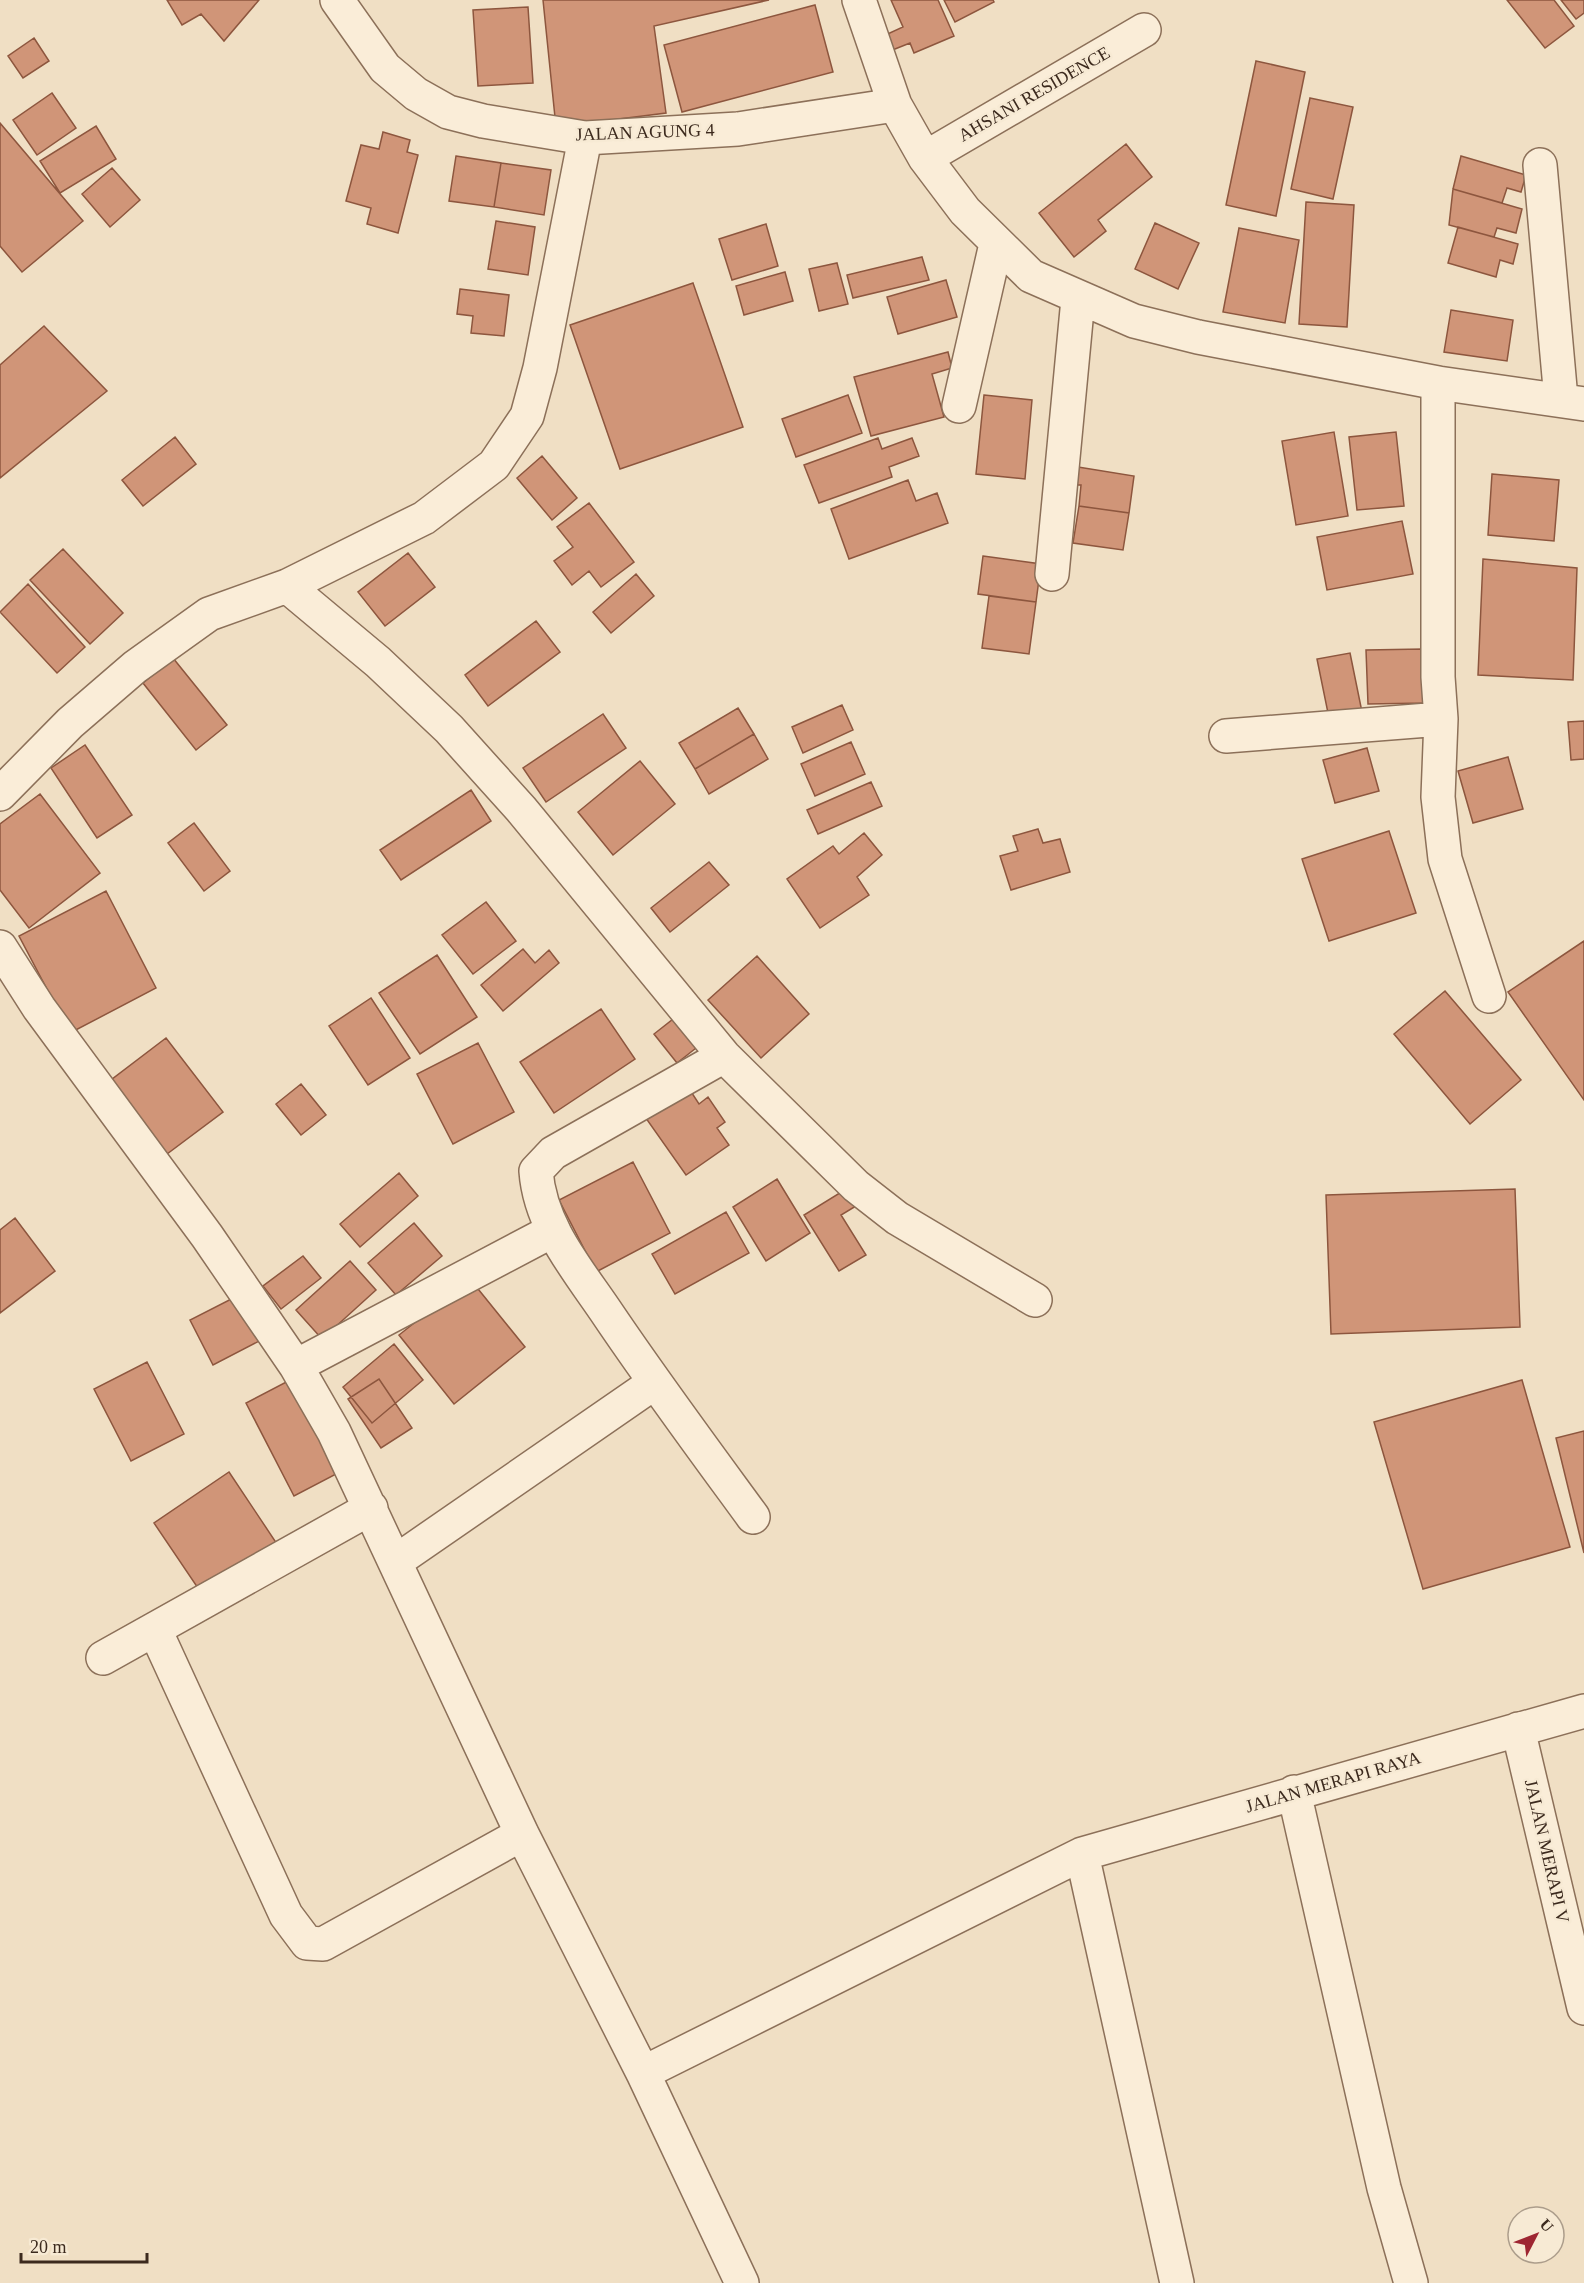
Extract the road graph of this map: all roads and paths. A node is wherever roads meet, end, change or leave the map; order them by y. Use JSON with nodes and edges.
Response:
{"nodes":[{"id":1,"x":337,"y":0,"type":"edge"},
{"id":2,"x":859,"y":0,"type":"edge"},
{"id":3,"x":1144,"y":30,"type":"dead end"},
{"id":4,"x":895,"y":105,"type":"junction"},
{"id":5,"x":585,"y":138,"type":"junction"},
{"id":6,"x":925,"y":158,"type":"junction"},
{"id":7,"x":1540,"y":165,"type":"dead end"},
{"id":8,"x":996,"y":244,"type":"junction"},
{"id":9,"x":1078,"y":299,"type":"junction"},
{"id":10,"x":1438,"y":383,"type":"junction"},
{"id":11,"x":1573,"y":402,"type":"edge"},
{"id":12,"x":959,"y":406,"type":"dead end"},
{"id":13,"x":1052,"y":574,"type":"dead end"},
{"id":14,"x":286,"y":586,"type":"junction"},
{"id":15,"x":1441,"y":719,"type":"junction"},
{"id":16,"x":1226,"y":736,"type":"dead end"},
{"id":17,"x":0,"y":794,"type":"edge"},
{"id":18,"x":0,"y":947,"type":"edge"},
{"id":19,"x":1489,"y":996,"type":"dead end"},
{"id":20,"x":724,"y":1056,"type":"junction"},
{"id":21,"x":552,"y":1231,"type":"junction"},
{"id":22,"x":1035,"y":1300,"type":"dead end"},
{"id":23,"x":296,"y":1366,"type":"junction"},
{"id":24,"x":654,"y":1383,"type":"junction"},
{"id":25,"x":371,"y":1508,"type":"junction"},
{"id":26,"x":753,"y":1517,"type":"dead end"},
{"id":27,"x":395,"y":1562,"type":"junction"},
{"id":28,"x":155,"y":1629,"type":"junction"},
{"id":29,"x":104,"y":1658,"type":"dead end"},
{"id":30,"x":1584,"y":1711,"type":"edge"},
{"id":31,"x":1518,"y":1729,"type":"junction"},
{"id":32,"x":1294,"y":1792,"type":"junction"},
{"id":33,"x":522,"y":1834,"type":"junction"},
{"id":34,"x":1082,"y":1854,"type":"junction"},
{"id":35,"x":1584,"y":2008,"type":"edge"},
{"id":36,"x":643,"y":2073,"type":"junction"},
{"id":37,"x":742,"y":2283,"type":"edge"},
{"id":38,"x":1177,"y":2283,"type":"edge"},
{"id":39,"x":1411,"y":2283,"type":"edge"}],
"edges":[{"from":1,"to":5,"type":"street","name":"JALAN AGUNG 4"},
{"from":2,"to":4,"type":"street"},
{"from":3,"to":6,"type":"street","name":"AHSANI RESIDENCE"},
{"from":4,"to":5,"type":"street","name":"JALAN AGUNG 4"},
{"from":4,"to":6,"type":"street"},
{"from":5,"to":14,"type":"street"},
{"from":6,"to":8,"type":"street"},
{"from":7,"to":11,"type":"street"},
{"from":8,"to":9,"type":"street"},
{"from":8,"to":12,"type":"street"},
{"from":9,"to":10,"type":"street"},
{"from":9,"to":13,"type":"street"},
{"from":10,"to":11,"type":"street"},
{"from":10,"to":15,"type":"street"},
{"from":14,"to":17,"type":"street"},
{"from":14,"to":20,"type":"street"},
{"from":15,"to":16,"type":"street"},
{"from":15,"to":19,"type":"street"},
{"from":18,"to":23,"type":"street"},
{"from":20,"to":21,"type":"street"},
{"from":20,"to":22,"type":"street"},
{"from":21,"to":23,"type":"street"},
{"from":21,"to":24,"type":"street"},
{"from":23,"to":25,"type":"street"},
{"from":24,"to":26,"type":"street"},
{"from":24,"to":27,"type":"street"},
{"from":25,"to":27,"type":"street"},
{"from":25,"to":28,"type":"street"},
{"from":27,"to":33,"type":"street"},
{"from":28,"to":29,"type":"street"},
{"from":28,"to":33,"type":"street"},
{"from":30,"to":31,"type":"street","name":"JALAN MERAPI RAYA"},
{"from":31,"to":32,"type":"street","name":"JALAN MERAPI RAYA"},
{"from":31,"to":35,"type":"street","name":"JALAN MERAPI V"},
{"from":32,"to":34,"type":"street","name":"JALAN MERAPI RAYA"},
{"from":32,"to":39,"type":"street"},
{"from":33,"to":36,"type":"street"},
{"from":34,"to":36,"type":"street","name":"JALAN MERAPI RAYA"},
{"from":34,"to":38,"type":"street"},
{"from":36,"to":37,"type":"street"}]}
